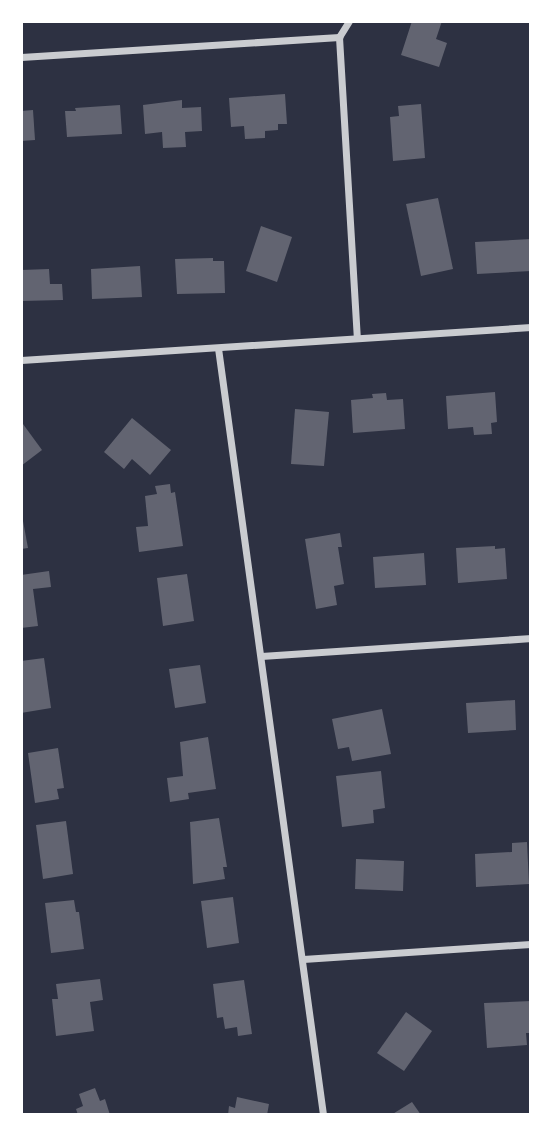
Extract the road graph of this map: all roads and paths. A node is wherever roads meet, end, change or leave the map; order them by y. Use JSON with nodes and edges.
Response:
{"nodes":[{"id":1,"x":349,"y":21,"type":"edge"},
{"id":2,"x":339,"y":37,"type":"junction"},
{"id":3,"x":21,"y":57,"type":"edge"},
{"id":4,"x":531,"y":327,"type":"edge"},
{"id":5,"x":357,"y":337,"type":"junction"},
{"id":6,"x":218,"y":348,"type":"junction"},
{"id":7,"x":21,"y":360,"type":"edge"},
{"id":8,"x":531,"y":638,"type":"edge"},
{"id":9,"x":261,"y":656,"type":"junction"},
{"id":10,"x":531,"y":944,"type":"edge"},
{"id":11,"x":303,"y":959,"type":"junction"},
{"id":12,"x":323,"y":1115,"type":"edge"}],
"edges":[{"from":1,"to":2,"type":"street"},
{"from":2,"to":3,"type":"street"},
{"from":2,"to":5,"type":"street"},
{"from":4,"to":5,"type":"street"},
{"from":5,"to":6,"type":"street"},
{"from":6,"to":7,"type":"street"},
{"from":6,"to":9,"type":"street"},
{"from":8,"to":9,"type":"street"},
{"from":9,"to":11,"type":"street"},
{"from":10,"to":11,"type":"street"},
{"from":11,"to":12,"type":"street"}]}
